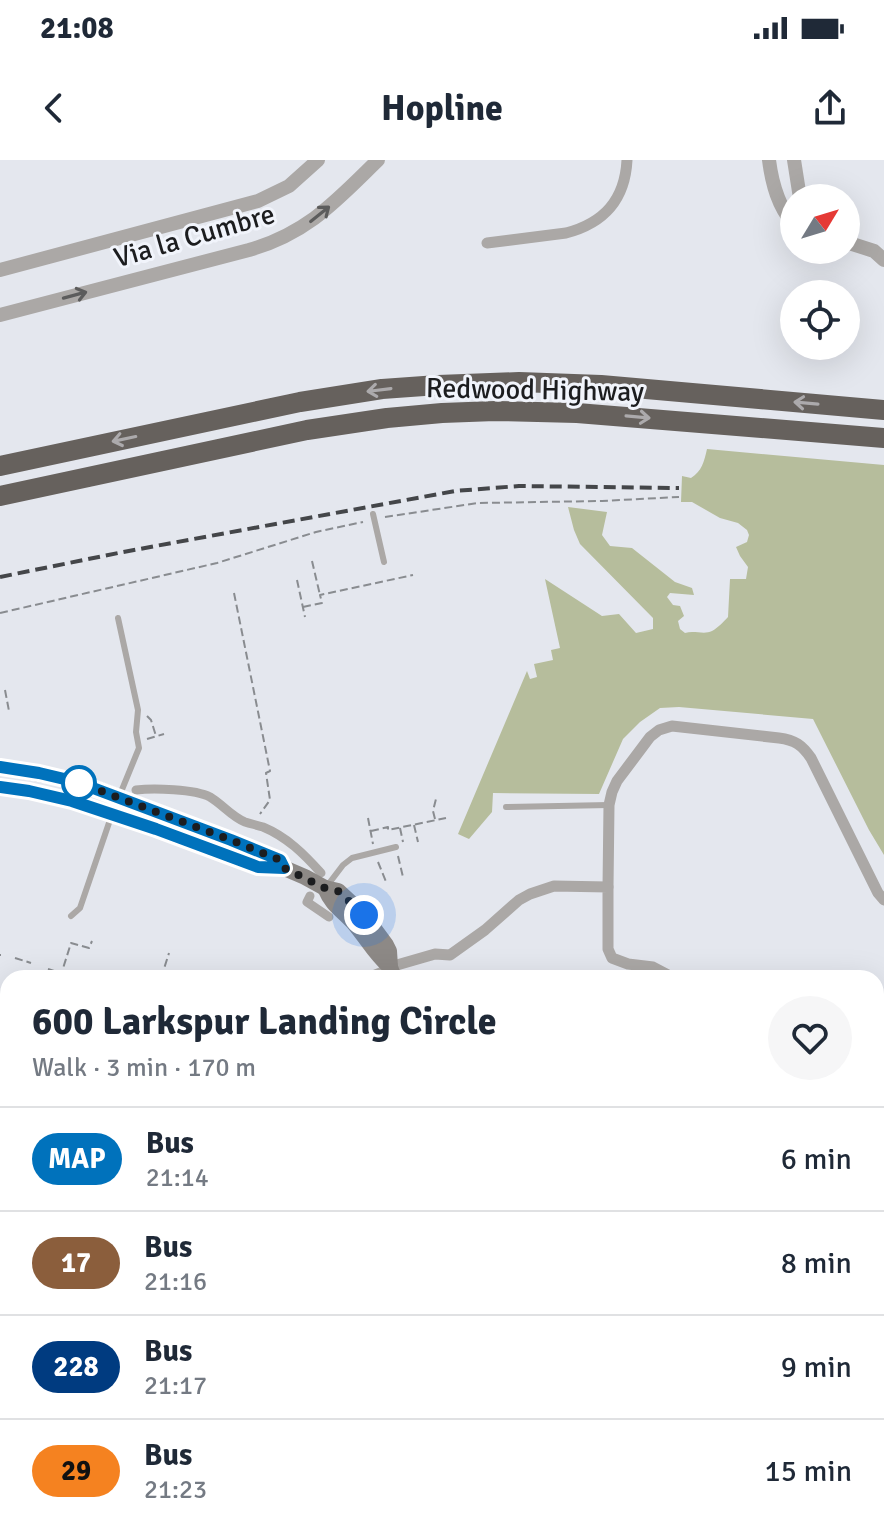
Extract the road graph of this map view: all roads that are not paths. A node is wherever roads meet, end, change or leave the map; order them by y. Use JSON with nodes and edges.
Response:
{"nodes":[{"id":1,"x":318,"y":160,"type":"edge"},
{"id":2,"x":378,"y":160,"type":"edge"},
{"id":3,"x":627,"y":160,"type":"edge"},
{"id":4,"x":769,"y":160,"type":"edge"},
{"id":5,"x":794,"y":160,"type":"edge"},
{"id":6,"x":798,"y":184,"type":"edge"},
{"id":7,"x":780,"y":203,"type":"edge"},
{"id":8,"x":487,"y":243,"type":"dead end"},
{"id":9,"x":860,"y":246,"type":"edge"},
{"id":10,"x":884,"y":260,"type":"edge"},
{"id":11,"x":0,"y":270,"type":"edge"},
{"id":12,"x":0,"y":315,"type":"edge"},
{"id":13,"x":884,"y":410,"type":"edge"},
{"id":14,"x":884,"y":438,"type":"edge"},
{"id":15,"x":227,"y":446,"type":"junction"},
{"id":16,"x":0,"y":466,"type":"edge"},
{"id":17,"x":0,"y":496,"type":"edge"},
{"id":18,"x":0,"y":510,"type":"edge"},
{"id":19,"x":374,"y":516,"type":"road end"},
{"id":20,"x":384,"y":562,"type":"dead end"},
{"id":21,"x":118,"y":618,"type":"dead end"},
{"id":22,"x":0,"y":767,"type":"edge"},
{"id":23,"x":0,"y":787,"type":"edge"},
{"id":24,"x":136,"y":790,"type":"dead end"},
{"id":25,"x":119,"y":797,"type":"junction"},
{"id":26,"x":609,"y":805,"type":"junction"},
{"id":27,"x":506,"y":807,"type":"dead end"},
{"id":28,"x":112,"y":814,"type":"junction"},
{"id":29,"x":396,"y":847,"type":"road end"},
{"id":30,"x":284,"y":868,"type":"junction"},
{"id":31,"x":318,"y":886,"type":"junction"},
{"id":32,"x":608,"y":887,"type":"junction"},
{"id":33,"x":884,"y":900,"type":"edge"},
{"id":34,"x":71,"y":916,"type":"dead end"},
{"id":35,"x":329,"y":917,"type":"dead end"},
{"id":36,"x":390,"y":970,"type":"edge"},
{"id":37,"x":397,"y":970,"type":"edge"},
{"id":38,"x":659,"y":970,"type":"edge"}],
"edges":[{"from":1,"to":11,"type":"street","name":"Via la Cumbre"},
{"from":12,"to":2,"type":"street","name":"Via la Cumbre","one_way":true},
{"from":3,"to":8,"type":"street"},
{"from":4,"to":7,"type":"street"},
{"from":5,"to":6,"type":"street"},
{"from":9,"to":10,"type":"street"},
{"from":13,"to":16,"type":"highway","name":"Redwood Highway","one_way":true},
{"from":15,"to":14,"type":"highway","name":"Redwood Highway","one_way":true},
{"from":15,"to":17,"type":"highway","name":"Redwood Highway"},
{"from":15,"to":18,"type":"highway"},
{"from":19,"to":20,"type":"lane"},
{"from":21,"to":25,"type":"lane"},
{"from":22,"to":25,"type":"main road"},
{"from":23,"to":28,"type":"main road"},
{"from":24,"to":31,"type":"street"},
{"from":25,"to":28,"type":"lane"},
{"from":25,"to":30,"type":"main road"},
{"from":26,"to":27,"type":"lane"},
{"from":26,"to":32,"type":"street"},
{"from":26,"to":33,"type":"street"},
{"from":28,"to":30,"type":"main road"},
{"from":28,"to":34,"type":"lane"},
{"from":29,"to":31,"type":"lane"},
{"from":30,"to":31,"type":"main road"},
{"from":31,"to":35,"type":"street"},
{"from":31,"to":36,"type":"main road"},
{"from":32,"to":37,"type":"street"},
{"from":32,"to":38,"type":"street"}]}
